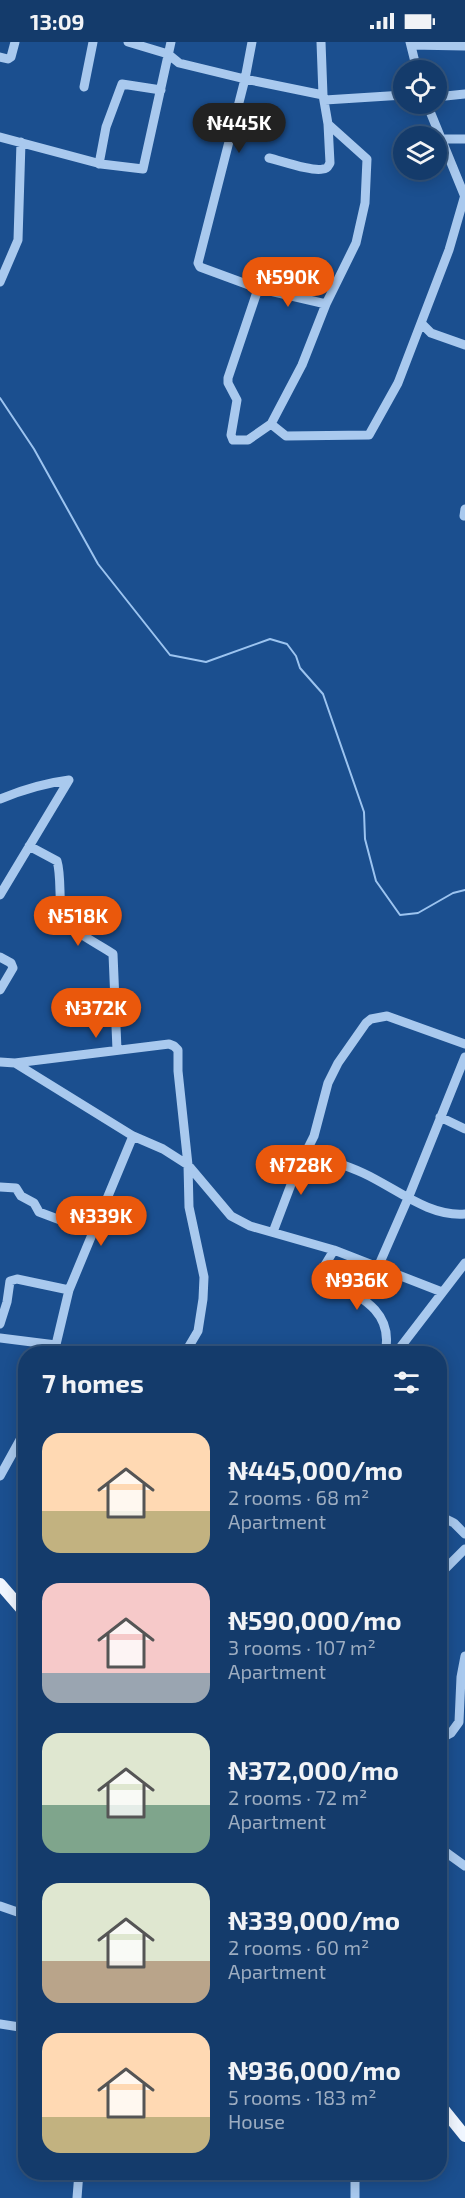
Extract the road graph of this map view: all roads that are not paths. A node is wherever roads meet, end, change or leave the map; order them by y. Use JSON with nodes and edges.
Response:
{"nodes":[{"id":1,"x":15,"y":42,"type":"edge"},
{"id":2,"x":93,"y":42,"type":"edge"},
{"id":3,"x":128,"y":42,"type":"edge"},
{"id":4,"x":171,"y":42,"type":"edge"},
{"id":5,"x":252,"y":42,"type":"edge"},
{"id":6,"x":321,"y":42,"type":"edge"},
{"id":7,"x":411,"y":43,"type":"edge"},
{"id":8,"x":465,"y":46,"type":"edge"},
{"id":9,"x":168,"y":54,"type":"junction"},
{"id":10,"x":0,"y":57,"type":"edge"},
{"id":11,"x":415,"y":60,"type":"edge"},
{"id":12,"x":245,"y":79,"type":"junction"},
{"id":13,"x":84,"y":87,"type":"dead end"},
{"id":14,"x":161,"y":90,"type":"junction"},
{"id":15,"x":465,"y":94,"type":"edge"},
{"id":16,"x":393,"y":95,"type":"edge"},
{"id":17,"x":447,"y":96,"type":"edge"},
{"id":18,"x":324,"y":98,"type":"junction"},
{"id":19,"x":328,"y":124,"type":"junction"},
{"id":20,"x":0,"y":137,"type":"edge"},
{"id":21,"x":447,"y":139,"type":"edge"},
{"id":22,"x":465,"y":139,"type":"edge"},
{"id":23,"x":21,"y":142,"type":"junction"},
{"id":24,"x":447,"y":153,"type":"edge"},
{"id":25,"x":269,"y":158,"type":"dead end"},
{"id":26,"x":99,"y":164,"type":"junction"},
{"id":27,"x":465,"y":196,"type":"edge"},
{"id":28,"x":0,"y":282,"type":"edge"},
{"id":29,"x":257,"y":288,"type":"junction"},
{"id":30,"x":326,"y":304,"type":"junction"},
{"id":31,"x":421,"y":323,"type":"junction"},
{"id":32,"x":465,"y":345,"type":"edge"},
{"id":33,"x":271,"y":424,"type":"junction"},
{"id":34,"x":0,"y":799,"type":"edge"},
{"id":35,"x":29,"y":846,"type":"junction"},
{"id":36,"x":0,"y":895,"type":"edge"},
{"id":37,"x":0,"y":957,"type":"edge"},
{"id":38,"x":0,"y":990,"type":"edge"},
{"id":39,"x":465,"y":1044,"type":"edge"},
{"id":40,"x":117,"y":1050,"type":"junction"},
{"id":41,"x":465,"y":1057,"type":"edge"},
{"id":42,"x":0,"y":1062,"type":"edge"},
{"id":43,"x":15,"y":1063,"type":"junction"},
{"id":44,"x":440,"y":1117,"type":"junction"},
{"id":45,"x":465,"y":1129,"type":"edge"},
{"id":46,"x":133,"y":1136,"type":"junction"},
{"id":47,"x":309,"y":1150,"type":"junction"},
{"id":48,"x":188,"y":1165,"type":"junction"},
{"id":49,"x":0,"y":1187,"type":"edge"},
{"id":50,"x":409,"y":1197,"type":"junction"},
{"id":51,"x":465,"y":1214,"type":"edge"},
{"id":52,"x":92,"y":1232,"type":"junction"},
{"id":53,"x":273,"y":1232,"type":"junction"},
{"id":54,"x":334,"y":1250,"type":"junction"},
{"id":55,"x":465,"y":1263,"type":"edge"},
{"id":56,"x":378,"y":1267,"type":"junction"},
{"id":57,"x":69,"y":1290,"type":"junction"},
{"id":58,"x":442,"y":1292,"type":"junction"},
{"id":59,"x":0,"y":1324,"type":"edge"},
{"id":60,"x":0,"y":1338,"type":"edge"},
{"id":61,"x":40,"y":1346,"type":"edge"},
{"id":62,"x":56,"y":1346,"type":"edge"},
{"id":63,"x":189,"y":1346,"type":"edge"},
{"id":64,"x":387,"y":1346,"type":"edge"},
{"id":65,"x":401,"y":1346,"type":"edge"},
{"id":66,"x":18,"y":1443,"type":"edge"},
{"id":67,"x":0,"y":1476,"type":"edge"},
{"id":68,"x":447,"y":1520,"type":"edge"},
{"id":69,"x":465,"y":1534,"type":"edge"},
{"id":70,"x":465,"y":1549,"type":"edge"},
{"id":71,"x":447,"y":1567,"type":"edge"},
{"id":72,"x":0,"y":1584,"type":"edge"},
{"id":73,"x":18,"y":1605,"type":"edge"},
{"id":74,"x":465,"y":1656,"type":"edge"},
{"id":75,"x":447,"y":1735,"type":"edge"},
{"id":76,"x":447,"y":1853,"type":"edge"},
{"id":77,"x":465,"y":1866,"type":"edge"},
{"id":78,"x":0,"y":1906,"type":"edge"},
{"id":79,"x":18,"y":1912,"type":"edge"},
{"id":80,"x":0,"y":2024,"type":"edge"},
{"id":81,"x":18,"y":2027,"type":"edge"},
{"id":82,"x":447,"y":2116,"type":"edge"},
{"id":83,"x":465,"y":2136,"type":"edge"},
{"id":84,"x":78,"y":2180,"type":"edge"},
{"id":85,"x":356,"y":2180,"type":"edge"},
{"id":86,"x":76,"y":2198,"type":"edge"},
{"id":87,"x":355,"y":2198,"type":"edge"}],
"edges":[{"from":1,"to":10,"type":"street"},
{"from":2,"to":13,"type":"street"},
{"from":3,"to":9,"type":"street"},
{"from":4,"to":9,"type":"street"},
{"from":5,"to":12,"type":"street"},
{"from":6,"to":18,"type":"street"},
{"from":7,"to":8,"type":"street"},
{"from":7,"to":11,"type":"street"},
{"from":9,"to":12,"type":"street"},
{"from":9,"to":14,"type":"street"},
{"from":12,"to":18,"type":"street"},
{"from":12,"to":29,"type":"street"},
{"from":14,"to":26,"type":"street"},
{"from":14,"to":26,"type":"street"},
{"from":15,"to":17,"type":"street"},
{"from":16,"to":18,"type":"street"},
{"from":18,"to":19,"type":"street"},
{"from":19,"to":25,"type":"street"},
{"from":19,"to":30,"type":"street"},
{"from":20,"to":23,"type":"street"},
{"from":21,"to":22,"type":"street"},
{"from":23,"to":26,"type":"street"},
{"from":23,"to":28,"type":"street"},
{"from":24,"to":27,"type":"street"},
{"from":27,"to":31,"type":"street"},
{"from":29,"to":30,"type":"street"},
{"from":29,"to":33,"type":"street"},
{"from":30,"to":33,"type":"street"},
{"from":31,"to":32,"type":"street"},
{"from":31,"to":33,"type":"street"},
{"from":34,"to":35,"type":"street"},
{"from":35,"to":36,"type":"street"},
{"from":35,"to":40,"type":"street"},
{"from":37,"to":38,"type":"street"},
{"from":39,"to":47,"type":"street"},
{"from":40,"to":43,"type":"street"},
{"from":40,"to":48,"type":"street"},
{"from":41,"to":44,"type":"street"},
{"from":42,"to":43,"type":"street"},
{"from":43,"to":46,"type":"street"},
{"from":44,"to":45,"type":"street"},
{"from":44,"to":50,"type":"street"},
{"from":46,"to":48,"type":"street"},
{"from":46,"to":52,"type":"street"},
{"from":47,"to":50,"type":"street"},
{"from":47,"to":53,"type":"street"},
{"from":48,"to":53,"type":"street"},
{"from":48,"to":63,"type":"street"},
{"from":49,"to":52,"type":"street"},
{"from":50,"to":51,"type":"street"},
{"from":50,"to":56,"type":"street"},
{"from":52,"to":57,"type":"street"},
{"from":53,"to":54,"type":"street"},
{"from":54,"to":56,"type":"street"},
{"from":54,"to":64,"type":"street"},
{"from":55,"to":58,"type":"street"},
{"from":56,"to":58,"type":"street"},
{"from":57,"to":59,"type":"street"},
{"from":57,"to":62,"type":"street"},
{"from":58,"to":65,"type":"street"},
{"from":60,"to":61,"type":"street"},
{"from":66,"to":67,"type":"street"},
{"from":68,"to":69,"type":"street"},
{"from":70,"to":71,"type":"street"},
{"from":72,"to":73,"type":"main road"},
{"from":74,"to":75,"type":"street"},
{"from":76,"to":77,"type":"street"},
{"from":78,"to":79,"type":"street"},
{"from":80,"to":81,"type":"street"},
{"from":82,"to":83,"type":"main road"},
{"from":84,"to":86,"type":"street"},
{"from":85,"to":87,"type":"street"}]}
